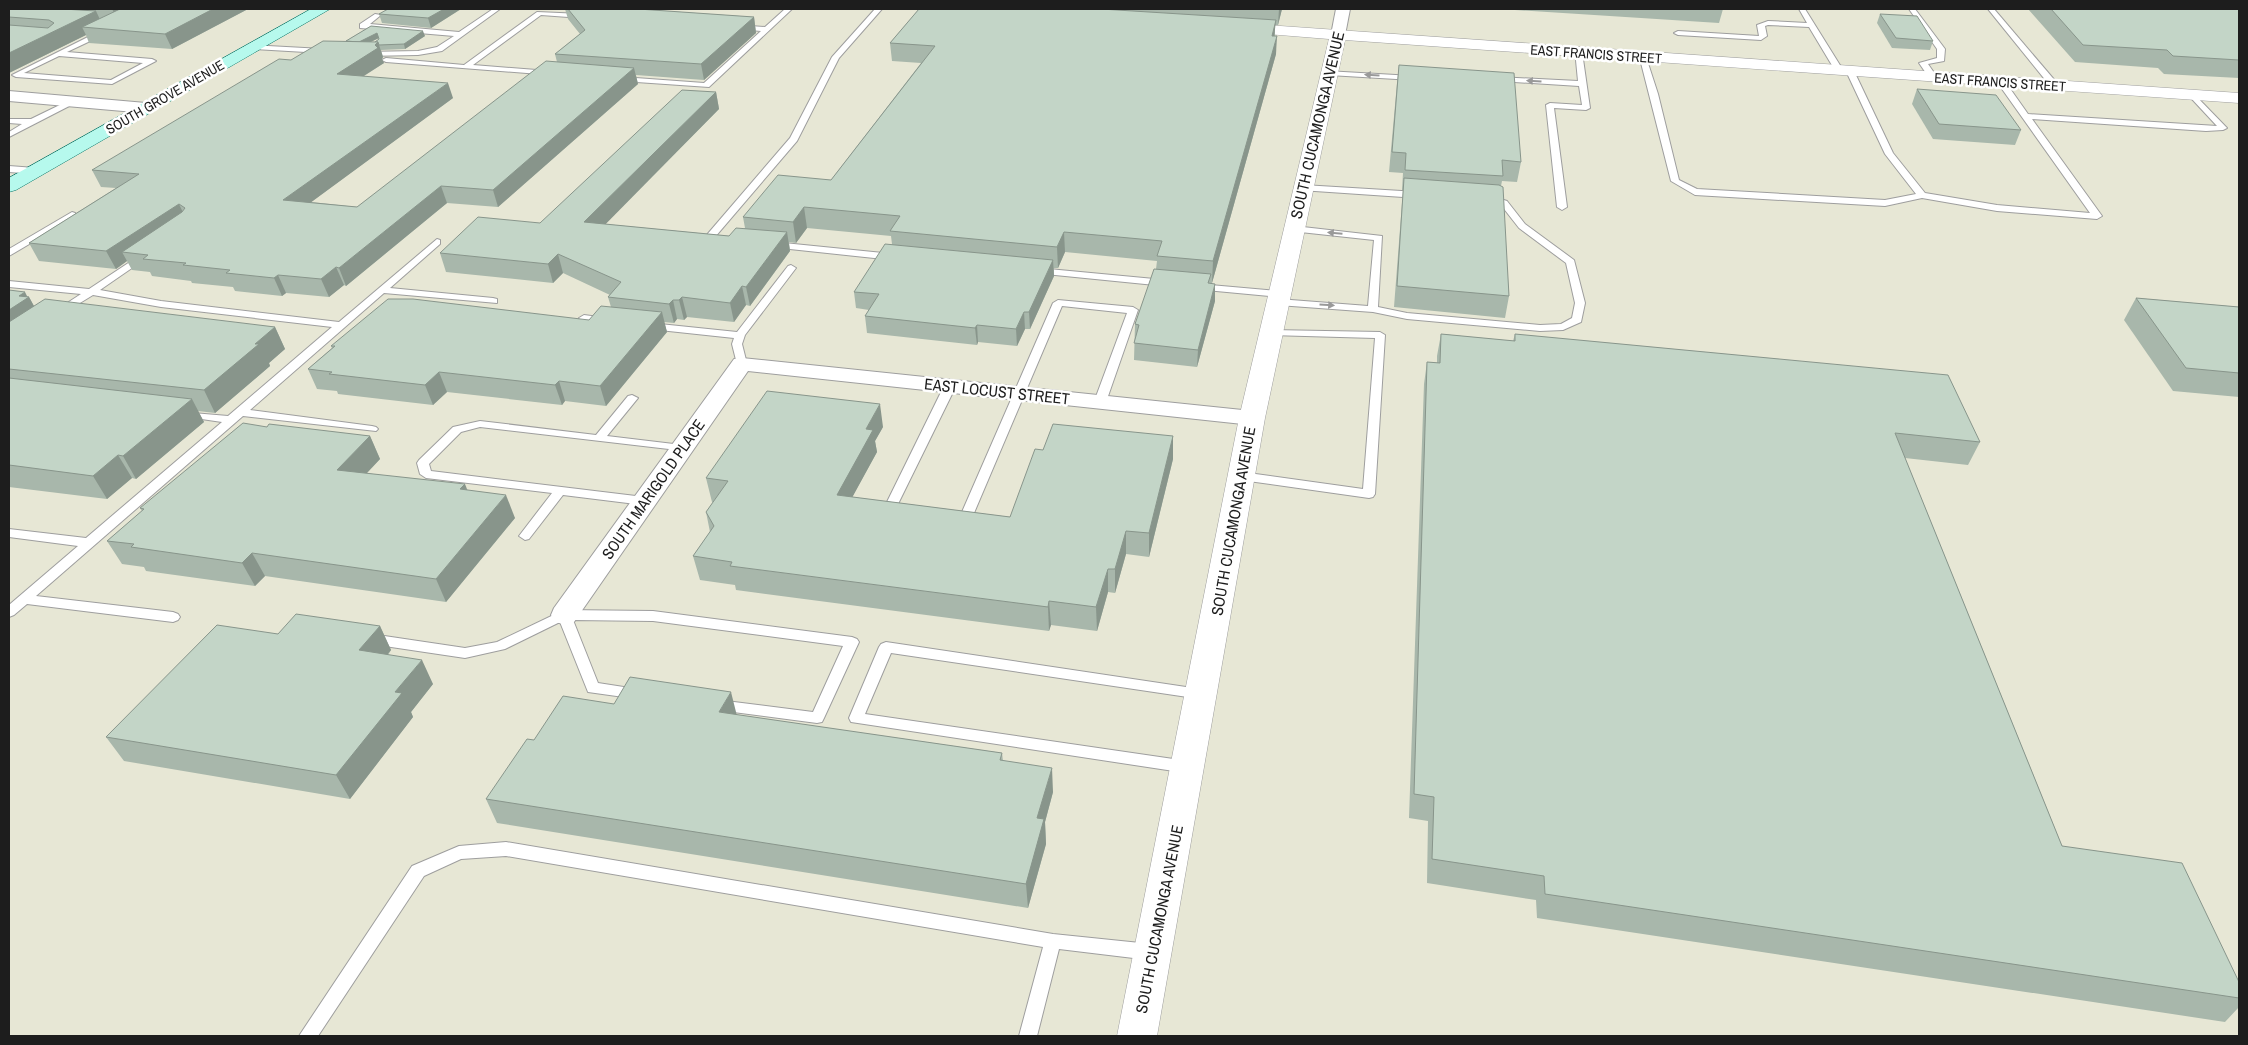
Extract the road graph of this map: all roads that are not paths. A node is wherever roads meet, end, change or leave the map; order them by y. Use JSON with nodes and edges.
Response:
{"nodes":[{"id":1,"x":322,"y":9,"type":"edge"},
{"id":2,"x":497,"y":9,"type":"edge"},
{"id":3,"x":789,"y":9,"type":"edge"},
{"id":4,"x":879,"y":9,"type":"edge"},
{"id":5,"x":1343,"y":9,"type":"edge"},
{"id":6,"x":1802,"y":9,"type":"edge"},
{"id":7,"x":1912,"y":9,"type":"edge"},
{"id":8,"x":1991,"y":9,"type":"edge"},
{"id":9,"x":378,"y":15,"type":"edge"},
{"id":10,"x":589,"y":16,"type":"edge"},
{"id":11,"x":1812,"y":25,"type":"junction"},
{"id":12,"x":728,"y":26,"type":"edge"},
{"id":13,"x":370,"y":27,"type":"junction"},
{"id":14,"x":111,"y":28,"type":"edge"},
{"id":15,"x":1226,"y":28,"type":"edge"},
{"id":16,"x":767,"y":29,"type":"junction"},
{"id":17,"x":362,"y":32,"type":"edge"},
{"id":18,"x":1678,"y":33,"type":"dead end"},
{"id":19,"x":461,"y":34,"type":"junction"},
{"id":20,"x":1338,"y":36,"type":"junction"},
{"id":21,"x":395,"y":43,"type":"edge"},
{"id":22,"x":416,"y":45,"type":"edge"},
{"id":23,"x":370,"y":46,"type":"edge"},
{"id":24,"x":254,"y":47,"type":"junction"},
{"id":25,"x":331,"y":51,"type":"edge"},
{"id":26,"x":380,"y":52,"type":"junction"},
{"id":27,"x":1578,"y":52,"type":"junction"},
{"id":28,"x":403,"y":53,"type":"junction"},
{"id":29,"x":58,"y":54,"type":"junction"},
{"id":30,"x":363,"y":54,"type":"junction"},
{"id":31,"x":1642,"y":57,"type":"junction"},
{"id":32,"x":466,"y":67,"type":"junction"},
{"id":33,"x":1844,"y":71,"type":"junction"},
{"id":34,"x":1329,"y":73,"type":"junction"},
{"id":35,"x":562,"y":74,"type":"edge"},
{"id":36,"x":12,"y":76,"type":"edge"},
{"id":37,"x":1932,"y":77,"type":"junction"},
{"id":38,"x":610,"y":78,"type":"edge"},
{"id":39,"x":1422,"y":78,"type":"edge"},
{"id":40,"x":1489,"y":78,"type":"edge"},
{"id":41,"x":2001,"y":82,"type":"junction"},
{"id":42,"x":1583,"y":84,"type":"junction"},
{"id":43,"x":2054,"y":85,"type":"junction"},
{"id":44,"x":2193,"y":95,"type":"junction"},
{"id":45,"x":9,"y":96,"type":"edge"},
{"id":46,"x":2239,"y":98,"type":"edge"},
{"id":47,"x":73,"y":102,"type":"junction"},
{"id":48,"x":146,"y":108,"type":"junction"},
{"id":49,"x":2024,"y":116,"type":"junction"},
{"id":50,"x":9,"y":121,"type":"edge"},
{"id":51,"x":32,"y":122,"type":"junction"},
{"id":52,"x":9,"y":135,"type":"edge"},
{"id":53,"x":9,"y":169,"type":"edge"},
{"id":54,"x":35,"y":171,"type":"junction"},
{"id":55,"x":9,"y":186,"type":"edge"},
{"id":56,"x":1303,"y":188,"type":"junction"},
{"id":57,"x":1428,"y":195,"type":"edge"},
{"id":58,"x":1922,"y":195,"type":"junction"},
{"id":59,"x":1484,"y":198,"type":"edge"},
{"id":60,"x":1562,"y":207,"type":"dead end"},
{"id":61,"x":72,"y":215,"type":"edge"},
{"id":62,"x":1294,"y":230,"type":"junction"},
{"id":63,"x":726,"y":241,"type":"edge"},
{"id":64,"x":437,"y":242,"type":"dead end"},
{"id":65,"x":763,"y":244,"type":"edge"},
{"id":66,"x":154,"y":248,"type":"edge"},
{"id":67,"x":9,"y":253,"type":"edge"},
{"id":68,"x":902,"y":258,"type":"edge"},
{"id":69,"x":791,"y":268,"type":"dead end"},
{"id":70,"x":1031,"y":270,"type":"edge"},
{"id":71,"x":9,"y":284,"type":"edge"},
{"id":72,"x":383,"y":290,"type":"junction"},
{"id":73,"x":90,"y":292,"type":"junction"},
{"id":74,"x":1279,"y":298,"type":"junction"},
{"id":75,"x":493,"y":301,"type":"dead end"},
{"id":76,"x":1373,"y":309,"type":"junction"},
{"id":77,"x":584,"y":318,"type":"edge"},
{"id":78,"x":50,"y":320,"type":"edge"},
{"id":79,"x":620,"y":323,"type":"edge"},
{"id":80,"x":341,"y":325,"type":"junction"},
{"id":81,"x":638,"y":325,"type":"edge"},
{"id":82,"x":1271,"y":333,"type":"junction"},
{"id":83,"x":740,"y":335,"type":"junction"},
{"id":84,"x":742,"y":364,"type":"junction"},
{"id":85,"x":950,"y":386,"type":"junction"},
{"id":86,"x":1019,"y":393,"type":"junction"},
{"id":87,"x":632,"y":398,"type":"dead end"},
{"id":88,"x":1100,"y":402,"type":"junction"},
{"id":89,"x":241,"y":412,"type":"junction"},
{"id":90,"x":173,"y":413,"type":"edge"},
{"id":91,"x":1252,"y":418,"type":"junction"},
{"id":92,"x":231,"y":420,"type":"junction"},
{"id":93,"x":372,"y":429,"type":"dead end"},
{"id":94,"x":599,"y":439,"type":"junction"},
{"id":95,"x":682,"y":449,"type":"junction"},
{"id":96,"x":1241,"y":476,"type":"junction"},
{"id":97,"x":560,"y":491,"type":"junction"},
{"id":98,"x":644,"y":501,"type":"junction"},
{"id":99,"x":909,"y":517,"type":"edge"},
{"id":100,"x":942,"y":522,"type":"edge"},
{"id":101,"x":9,"y":533,"type":"edge"},
{"id":102,"x":525,"y":536,"type":"dead end"},
{"id":103,"x":89,"y":543,"type":"junction"},
{"id":104,"x":24,"y":599,"type":"junction"},
{"id":105,"x":9,"y":612,"type":"edge"},
{"id":106,"x":564,"y":614,"type":"junction"},
{"id":107,"x":173,"y":617,"type":"dead end"},
{"id":108,"x":358,"y":638,"type":"edge"},
{"id":109,"x":1201,"y":694,"type":"junction"},
{"id":110,"x":651,"y":696,"type":"edge"},
{"id":111,"x":700,"y":702,"type":"edge"},
{"id":112,"x":1187,"y":767,"type":"junction"},
{"id":113,"x":1053,"y":941,"type":"junction"},
{"id":114,"x":1153,"y":953,"type":"junction"},
{"id":115,"x":308,"y":1036,"type":"edge"},
{"id":116,"x":1028,"y":1036,"type":"edge"},
{"id":117,"x":1137,"y":1036,"type":"edge"}],
"edges":[{"from":1,"to":24,"type":"main road","name":"SOUTH GROVE AVENUE"},
{"from":2,"to":19,"type":"lane"},
{"from":3,"to":16,"type":"lane"},
{"from":4,"to":63,"type":"lane"},
{"from":5,"to":20,"type":"street","name":"SOUTH CUCAMONGA AVENUE"},
{"from":6,"to":11,"type":"lane"},
{"from":7,"to":37,"type":"lane"},
{"from":8,"to":43,"type":"lane"},
{"from":9,"to":13,"type":"lane"},
{"from":10,"to":32,"type":"lane"},
{"from":11,"to":18,"type":"lane"},
{"from":11,"to":33,"type":"lane"},
{"from":12,"to":16,"type":"lane"},
{"from":13,"to":17,"type":"lane"},
{"from":13,"to":19,"type":"lane"},
{"from":14,"to":29,"type":"lane"},
{"from":15,"to":20,"type":"street","name":"EAST FRANCIS STREET"},
{"from":16,"to":38,"type":"lane"},
{"from":19,"to":28,"type":"lane"},
{"from":20,"to":27,"type":"street","name":"EAST FRANCIS STREET"},
{"from":20,"to":34,"type":"street","name":"SOUTH CUCAMONGA AVENUE"},
{"from":21,"to":26,"type":"lane"},
{"from":22,"to":28,"type":"lane"},
{"from":23,"to":30,"type":"lane"},
{"from":24,"to":25,"type":"lane"},
{"from":24,"to":48,"type":"main road","name":"SOUTH GROVE AVENUE"},
{"from":26,"to":28,"type":"lane"},
{"from":26,"to":30,"type":"lane"},
{"from":27,"to":31,"type":"street","name":"EAST FRANCIS STREET"},
{"from":27,"to":42,"type":"lane"},
{"from":29,"to":36,"type":"lane"},
{"from":29,"to":36,"type":"lane"},
{"from":30,"to":32,"type":"lane"},
{"from":31,"to":33,"type":"street","name":"EAST FRANCIS STREET"},
{"from":31,"to":58,"type":"lane"},
{"from":32,"to":35,"type":"lane"},
{"from":33,"to":37,"type":"street","name":"EAST FRANCIS STREET"},
{"from":33,"to":58,"type":"lane"},
{"from":39,"to":34,"type":"lane","one_way":true},
{"from":34,"to":56,"type":"street","name":"SOUTH CUCAMONGA AVENUE"},
{"from":37,"to":41,"type":"street","name":"EAST FRANCIS STREET"},
{"from":42,"to":40,"type":"lane","one_way":true},
{"from":41,"to":43,"type":"street","name":"EAST FRANCIS STREET"},
{"from":41,"to":49,"type":"lane"},
{"from":42,"to":60,"type":"lane"},
{"from":43,"to":44,"type":"street","name":"EAST FRANCIS STREET"},
{"from":44,"to":46,"type":"street","name":"EAST FRANCIS STREET"},
{"from":44,"to":49,"type":"lane"},
{"from":45,"to":47,"type":"street"},
{"from":47,"to":48,"type":"street"},
{"from":47,"to":51,"type":"lane"},
{"from":48,"to":54,"type":"main road","name":"SOUTH GROVE AVENUE"},
{"from":49,"to":58,"type":"lane"},
{"from":50,"to":51,"type":"lane"},
{"from":51,"to":52,"type":"lane"},
{"from":53,"to":54,"type":"lane"},
{"from":54,"to":55,"type":"main road","name":"SOUTH GROVE AVENUE"},
{"from":56,"to":57,"type":"lane"},
{"from":56,"to":62,"type":"street","name":"SOUTH CUCAMONGA AVENUE"},
{"from":59,"to":76,"type":"lane"},
{"from":61,"to":67,"type":"lane"},
{"from":62,"to":74,"type":"street","name":"SOUTH CUCAMONGA AVENUE"},
{"from":76,"to":62,"type":"lane","one_way":true},
{"from":64,"to":72,"type":"lane"},
{"from":65,"to":68,"type":"lane"},
{"from":66,"to":73,"type":"lane"},
{"from":69,"to":83,"type":"lane"},
{"from":70,"to":74,"type":"lane"},
{"from":71,"to":73,"type":"lane"},
{"from":72,"to":75,"type":"lane"},
{"from":72,"to":80,"type":"lane"},
{"from":73,"to":78,"type":"lane"},
{"from":73,"to":80,"type":"lane"},
{"from":74,"to":76,"type":"lane","one_way":true},
{"from":74,"to":82,"type":"street","name":"SOUTH CUCAMONGA AVENUE"},
{"from":77,"to":79,"type":"lane"},
{"from":80,"to":89,"type":"lane"},
{"from":81,"to":83,"type":"lane"},
{"from":82,"to":91,"type":"street","name":"SOUTH CUCAMONGA AVENUE"},
{"from":82,"to":96,"type":"lane"},
{"from":83,"to":84,"type":"lane"},
{"from":84,"to":85,"type":"street","name":"EAST LOCUST STREET"},
{"from":84,"to":95,"type":"street","name":"SOUTH MARIGOLD PLACE"},
{"from":85,"to":86,"type":"street","name":"EAST LOCUST STREET"},
{"from":85,"to":99,"type":"lane"},
{"from":86,"to":88,"type":"street","name":"EAST LOCUST STREET"},
{"from":86,"to":88,"type":"lane"},
{"from":86,"to":100,"type":"lane"},
{"from":87,"to":94,"type":"lane"},
{"from":88,"to":91,"type":"street","name":"EAST LOCUST STREET"},
{"from":89,"to":92,"type":"lane"},
{"from":89,"to":93,"type":"lane"},
{"from":90,"to":92,"type":"lane"},
{"from":91,"to":96,"type":"street","name":"SOUTH CUCAMONGA AVENUE"},
{"from":92,"to":103,"type":"lane"},
{"from":94,"to":95,"type":"lane"},
{"from":94,"to":97,"type":"lane"},
{"from":95,"to":98,"type":"street","name":"SOUTH MARIGOLD PLACE"},
{"from":96,"to":109,"type":"street","name":"SOUTH CUCAMONGA AVENUE"},
{"from":97,"to":98,"type":"lane"},
{"from":97,"to":102,"type":"lane"},
{"from":98,"to":106,"type":"street","name":"SOUTH MARIGOLD PLACE"},
{"from":101,"to":103,"type":"lane"},
{"from":103,"to":104,"type":"lane"},
{"from":104,"to":105,"type":"lane"},
{"from":104,"to":107,"type":"lane"},
{"from":106,"to":108,"type":"lane"},
{"from":106,"to":110,"type":"lane"},
{"from":106,"to":111,"type":"lane"},
{"from":109,"to":112,"type":"street","name":"SOUTH CUCAMONGA AVENUE"},
{"from":109,"to":112,"type":"lane"},
{"from":112,"to":114,"type":"street","name":"SOUTH CUCAMONGA AVENUE"},
{"from":113,"to":114,"type":"lane"},
{"from":113,"to":115,"type":"lane"},
{"from":113,"to":116,"type":"lane"},
{"from":114,"to":117,"type":"street","name":"SOUTH CUCAMONGA AVENUE"}]}
